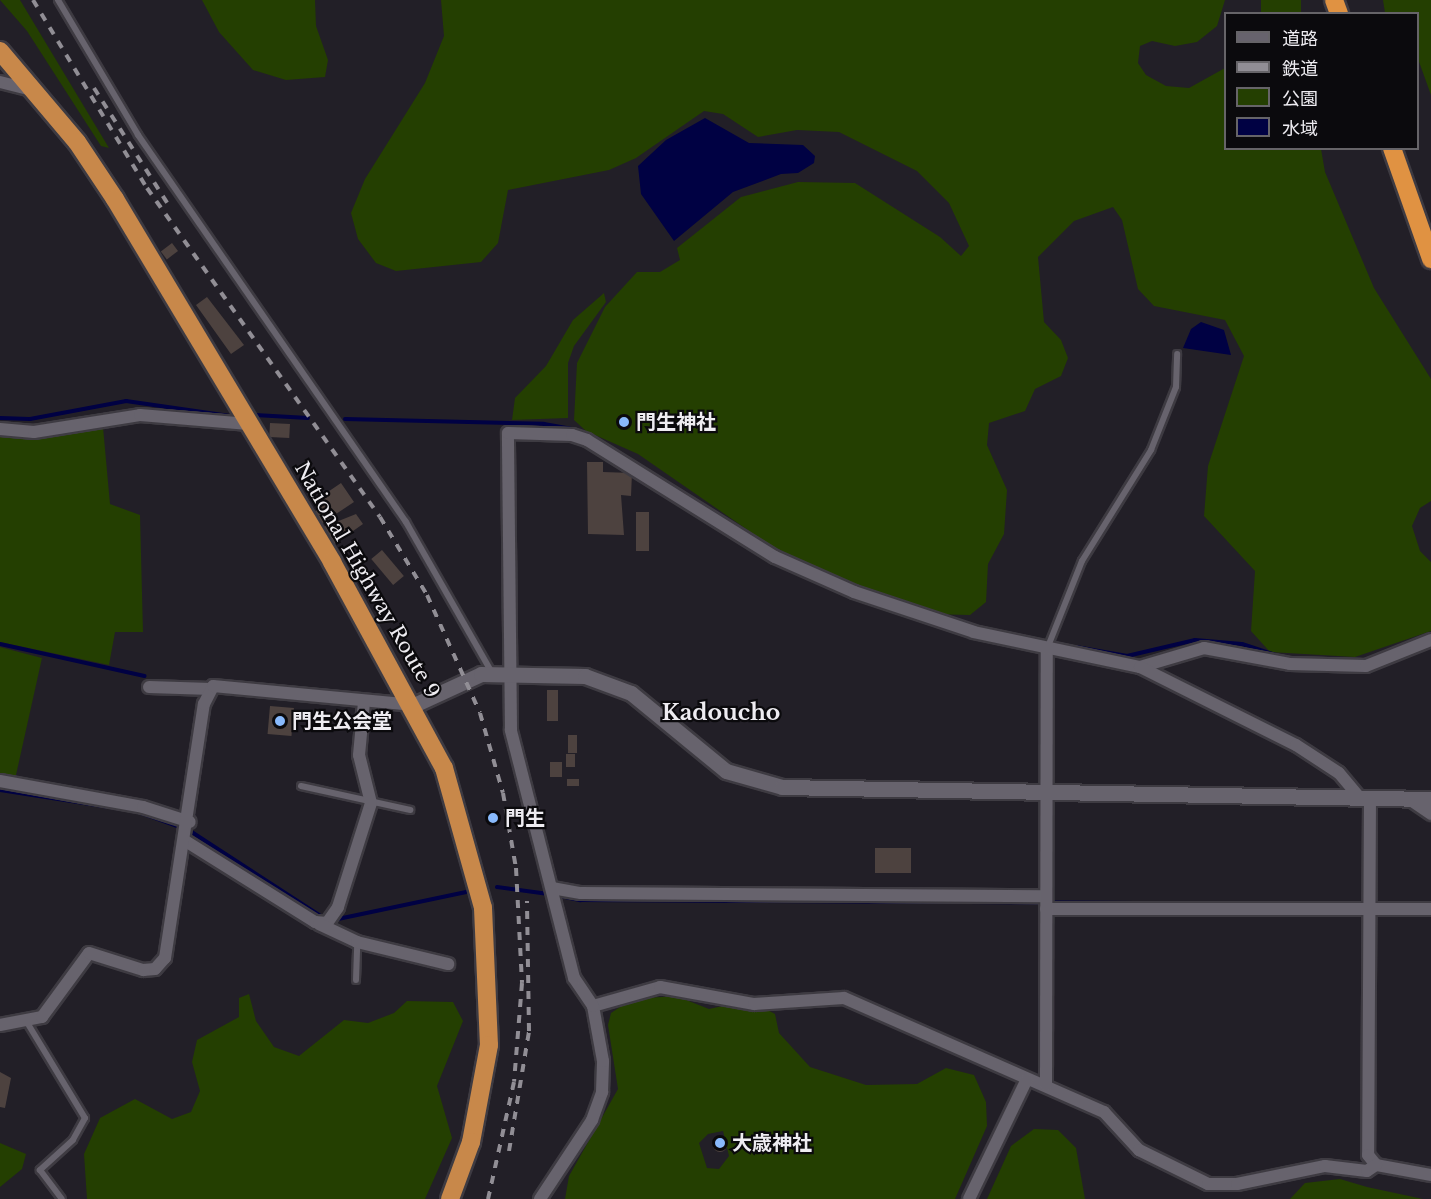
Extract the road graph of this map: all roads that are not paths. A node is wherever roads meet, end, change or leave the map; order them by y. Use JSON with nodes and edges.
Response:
{"nodes":[{"id":1,"x":58,"y":0,"type":"edge"},
{"id":2,"x":0,"y":51,"type":"edge"},
{"id":3,"x":0,"y":82,"type":"edge"},
{"id":4,"x":35,"y":91,"type":"junction"},
{"id":5,"x":1393,"y":150,"type":"edge"},
{"id":6,"x":1431,"y":259,"type":"edge"},
{"id":7,"x":1177,"y":354,"type":"dead end"},
{"id":8,"x":249,"y":424,"type":"junction"},
{"id":9,"x":0,"y":429,"type":"edge"},
{"id":10,"x":1431,"y":640,"type":"edge"},
{"id":11,"x":1048,"y":644,"type":"junction"},
{"id":12,"x":1140,"y":668,"type":"junction"},
{"id":13,"x":500,"y":673,"type":"junction"},
{"id":14,"x":149,"y":687,"type":"dead end"},
{"id":15,"x":211,"y":689,"type":"junction"},
{"id":16,"x":364,"y":702,"type":"junction"},
{"id":17,"x":414,"y":705,"type":"junction"},
{"id":18,"x":0,"y":781,"type":"edge"},
{"id":19,"x":302,"y":786,"type":"dead end"},
{"id":20,"x":1046,"y":791,"type":"junction"},
{"id":21,"x":370,"y":798,"type":"junction"},
{"id":22,"x":1365,"y":798,"type":"junction"},
{"id":23,"x":1409,"y":799,"type":"junction"},
{"id":24,"x":1431,"y":799,"type":"edge"},
{"id":25,"x":410,"y":810,"type":"dead end"},
{"id":26,"x":1431,"y":814,"type":"edge"},
{"id":27,"x":188,"y":831,"type":"junction"},
{"id":28,"x":553,"y":894,"type":"junction"},
{"id":29,"x":1044,"y":896,"type":"junction"},
{"id":30,"x":1046,"y":909,"type":"junction"},
{"id":31,"x":1370,"y":909,"type":"junction"},
{"id":32,"x":1431,"y":909,"type":"edge"},
{"id":33,"x":319,"y":924,"type":"junction"},
{"id":34,"x":357,"y":942,"type":"junction"},
{"id":35,"x":448,"y":964,"type":"dead end"},
{"id":36,"x":356,"y":980,"type":"dead end"},
{"id":37,"x":593,"y":1006,"type":"junction"},
{"id":38,"x":28,"y":1024,"type":"junction"},
{"id":39,"x":0,"y":1025,"type":"edge"},
{"id":40,"x":1027,"y":1079,"type":"junction"},
{"id":41,"x":1046,"y":1085,"type":"junction"},
{"id":42,"x":1376,"y":1165,"type":"junction"},
{"id":43,"x":1431,"y":1175,"type":"edge"},
{"id":44,"x":62,"y":1199,"type":"edge"},
{"id":45,"x":450,"y":1199,"type":"edge"},
{"id":46,"x":540,"y":1199,"type":"edge"},
{"id":47,"x":969,"y":1199,"type":"edge"}],
"edges":[{"from":1,"to":13,"type":"lane"},
{"from":2,"to":4,"type":"highway","name":"National Highway Route 9"},
{"from":3,"to":4,"type":"street"},
{"from":4,"to":8,"type":"highway","name":"National Highway Route 9"},
{"from":5,"to":6,"type":"highway"},
{"from":7,"to":11,"type":"lane"},
{"from":8,"to":9,"type":"street"},
{"from":8,"to":17,"type":"highway","name":"National Highway Route 9"},
{"from":10,"to":12,"type":"street"},
{"from":11,"to":12,"type":"street"},
{"from":11,"to":13,"type":"street"},
{"from":11,"to":20,"type":"street"},
{"from":12,"to":22,"type":"street"},
{"from":13,"to":17,"type":"street"},
{"from":13,"to":20,"type":"street"},
{"from":13,"to":28,"type":"street"},
{"from":14,"to":15,"type":"street"},
{"from":15,"to":16,"type":"street"},
{"from":15,"to":27,"type":"street"},
{"from":16,"to":17,"type":"street"},
{"from":16,"to":21,"type":"street"},
{"from":17,"to":45,"type":"highway","name":"National Highway Route 9"},
{"from":18,"to":27,"type":"street"},
{"from":19,"to":21,"type":"lane"},
{"from":20,"to":22,"type":"street"},
{"from":20,"to":29,"type":"street"},
{"from":21,"to":25,"type":"lane"},
{"from":21,"to":33,"type":"street"},
{"from":22,"to":23,"type":"street"},
{"from":22,"to":31,"type":"street"},
{"from":23,"to":24,"type":"street"},
{"from":23,"to":26,"type":"street"},
{"from":27,"to":33,"type":"street"},
{"from":27,"to":38,"type":"street"},
{"from":28,"to":29,"type":"street"},
{"from":28,"to":37,"type":"street"},
{"from":29,"to":30,"type":"street"},
{"from":30,"to":31,"type":"street"},
{"from":30,"to":41,"type":"street"},
{"from":31,"to":32,"type":"street"},
{"from":31,"to":42,"type":"street"},
{"from":33,"to":34,"type":"street"},
{"from":34,"to":35,"type":"street"},
{"from":34,"to":36,"type":"lane"},
{"from":37,"to":40,"type":"street"},
{"from":37,"to":46,"type":"street"},
{"from":38,"to":39,"type":"street"},
{"from":38,"to":44,"type":"lane"},
{"from":40,"to":41,"type":"street"},
{"from":40,"to":47,"type":"street"},
{"from":41,"to":42,"type":"street"},
{"from":42,"to":43,"type":"street"}]}
